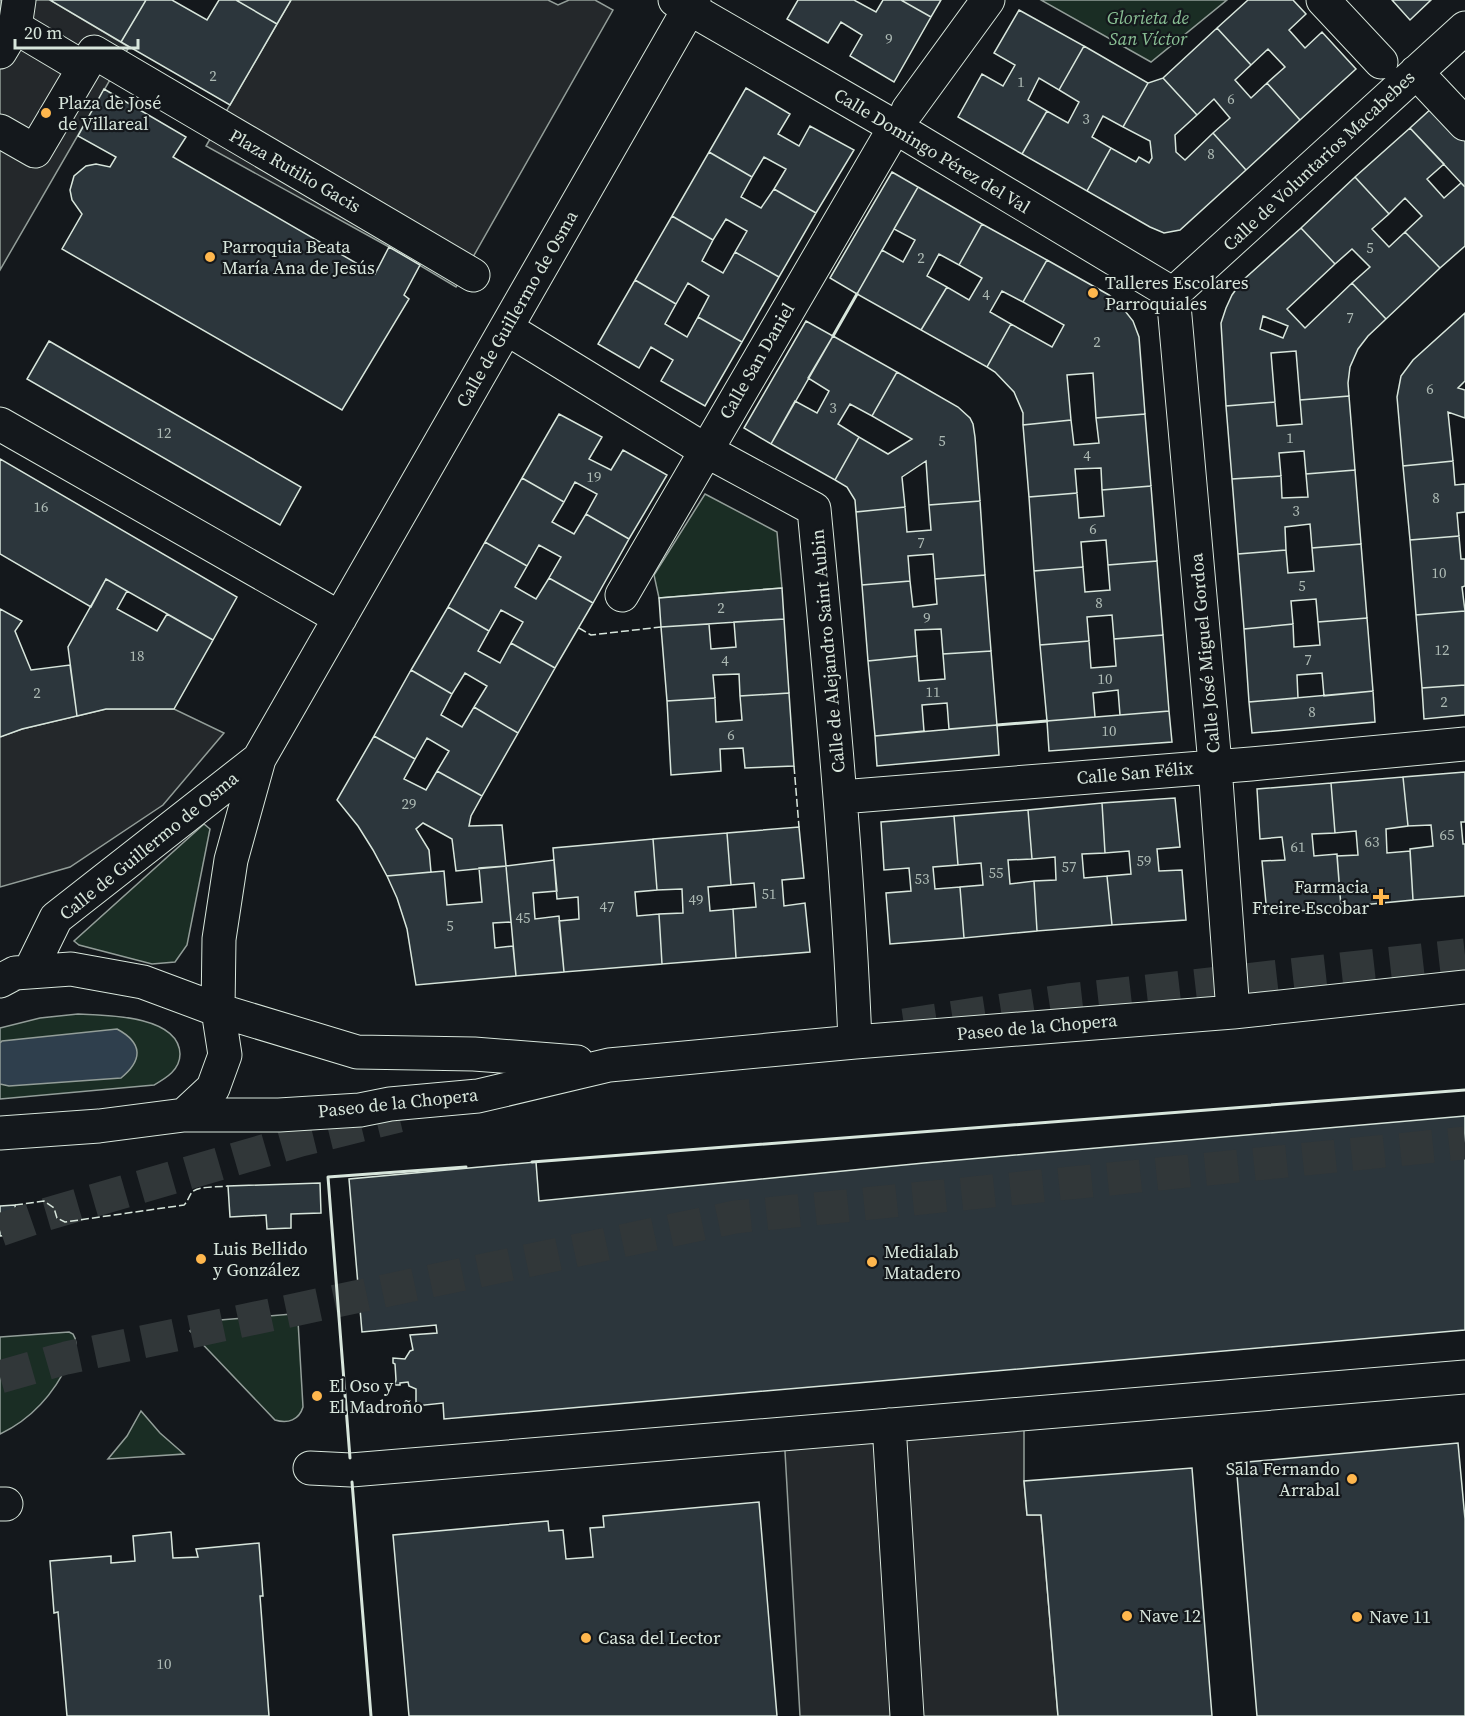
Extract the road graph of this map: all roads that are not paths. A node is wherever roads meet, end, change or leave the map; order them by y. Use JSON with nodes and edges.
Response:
{"nodes":[{"id":1,"x":988,"y":0,"type":"edge"},
{"id":2,"x":1323,"y":0,"type":"edge"},
{"id":3,"x":686,"y":3,"type":"edge"},
{"id":4,"x":11,"y":26,"type":"edge"},
{"id":5,"x":1465,"y":28,"type":"edge"},
{"id":6,"x":1381,"y":63,"type":"dead end"},
{"id":7,"x":84,"y":68,"type":"junction"},
{"id":8,"x":1416,"y":72,"type":"junction"},
{"id":9,"x":901,"y":119,"type":"junction"},
{"id":10,"x":1465,"y":124,"type":"edge"},
{"id":11,"x":0,"y":131,"type":"edge"},
{"id":12,"x":473,"y":275,"type":"dead end"},
{"id":13,"x":1173,"y":294,"type":"junction"},
{"id":14,"x":506,"y":328,"type":"junction"},
{"id":15,"x":0,"y":424,"type":"edge"},
{"id":16,"x":705,"y":450,"type":"junction"},
{"id":17,"x":622,"y":595,"type":"dead end"},
{"id":18,"x":340,"y":618,"type":"junction"},
{"id":19,"x":1465,"y":744,"type":"edge"},
{"id":20,"x":259,"y":759,"type":"junction"},
{"id":21,"x":1215,"y":766,"type":"junction"},
{"id":22,"x":842,"y":797,"type":"junction"},
{"id":23,"x":11,"y":972,"type":"edge"},
{"id":24,"x":1465,"y":987,"type":"edge"},
{"id":25,"x":218,"y":1010,"type":"junction"},
{"id":26,"x":1233,"y":1012,"type":"junction"},
{"id":27,"x":855,"y":1042,"type":"junction"},
{"id":28,"x":609,"y":1065,"type":"junction"},
{"id":29,"x":184,"y":1115,"type":"junction"},
{"id":30,"x":0,"y":1133,"type":"edge"},
{"id":31,"x":1465,"y":1377,"type":"edge"},
{"id":32,"x":889,"y":1425,"type":"junction"},
{"id":33,"x":310,"y":1468,"type":"dead end"},
{"id":34,"x":907,"y":1716,"type":"edge"}],
"edges":[{"from":1,"to":9,"type":"street"},
{"from":2,"to":6,"type":"street"},
{"from":3,"to":9,"type":"street","name":"Calle Domingo Pérez del Val"},
{"from":3,"to":14,"type":"street","name":"Calle de Guillermo de Osma"},
{"from":4,"to":7,"type":"street"},
{"from":5,"to":8,"type":"street","name":"Calle de Voluntarios Macabebes"},
{"from":7,"to":11,"type":"street"},
{"from":7,"to":12,"type":"street","name":"Plaza Rutilio Gacis"},
{"from":8,"to":10,"type":"street"},
{"from":8,"to":13,"type":"street","name":"Calle de Voluntarios Macabebes"},
{"from":9,"to":13,"type":"street","name":"Calle Domingo Pérez del Val"},
{"from":9,"to":16,"type":"street","name":"Calle San Daniel"},
{"from":13,"to":21,"type":"street","name":"Calle José Miguel Gordoa"},
{"from":14,"to":16,"type":"street","name":"Calle de Alejandro Saint Aubin"},
{"from":14,"to":18,"type":"street","name":"Calle de Guillermo de Osma"},
{"from":15,"to":18,"type":"street"},
{"from":16,"to":17,"type":"street","name":"Calle San Daniel"},
{"from":16,"to":22,"type":"street","name":"Calle de Alejandro Saint Aubin"},
{"from":18,"to":20,"type":"street","name":"Calle de Guillermo de Osma"},
{"from":19,"to":21,"type":"street","name":"Calle San Félix"},
{"from":20,"to":23,"type":"street","name":"Calle de Guillermo de Osma"},
{"from":20,"to":25,"type":"street","name":"Calle de Guillermo de Osma"},
{"from":21,"to":22,"type":"street","name":"Calle San Félix"},
{"from":21,"to":26,"type":"street","name":"Calle José Miguel Gordoa"},
{"from":22,"to":27,"type":"street","name":"Calle de Alejandro Saint Aubin"},
{"from":23,"to":25,"type":"street","name":"Paseo de la Chopera"},
{"from":24,"to":26,"type":"street","name":"Paseo de la Chopera"},
{"from":25,"to":28,"type":"street","name":"Paseo de la Chopera"},
{"from":25,"to":29,"type":"street","name":"Calle de Guillermo de Osma"},
{"from":26,"to":27,"type":"street","name":"Paseo de la Chopera"},
{"from":27,"to":28,"type":"street","name":"Paseo de la Chopera"},
{"from":28,"to":29,"type":"street","name":"Paseo de la Chopera"},
{"from":29,"to":30,"type":"street","name":"Paseo de la Chopera"},
{"from":31,"to":32,"type":"street"},
{"from":32,"to":33,"type":"street"},
{"from":32,"to":34,"type":"street"}]}
